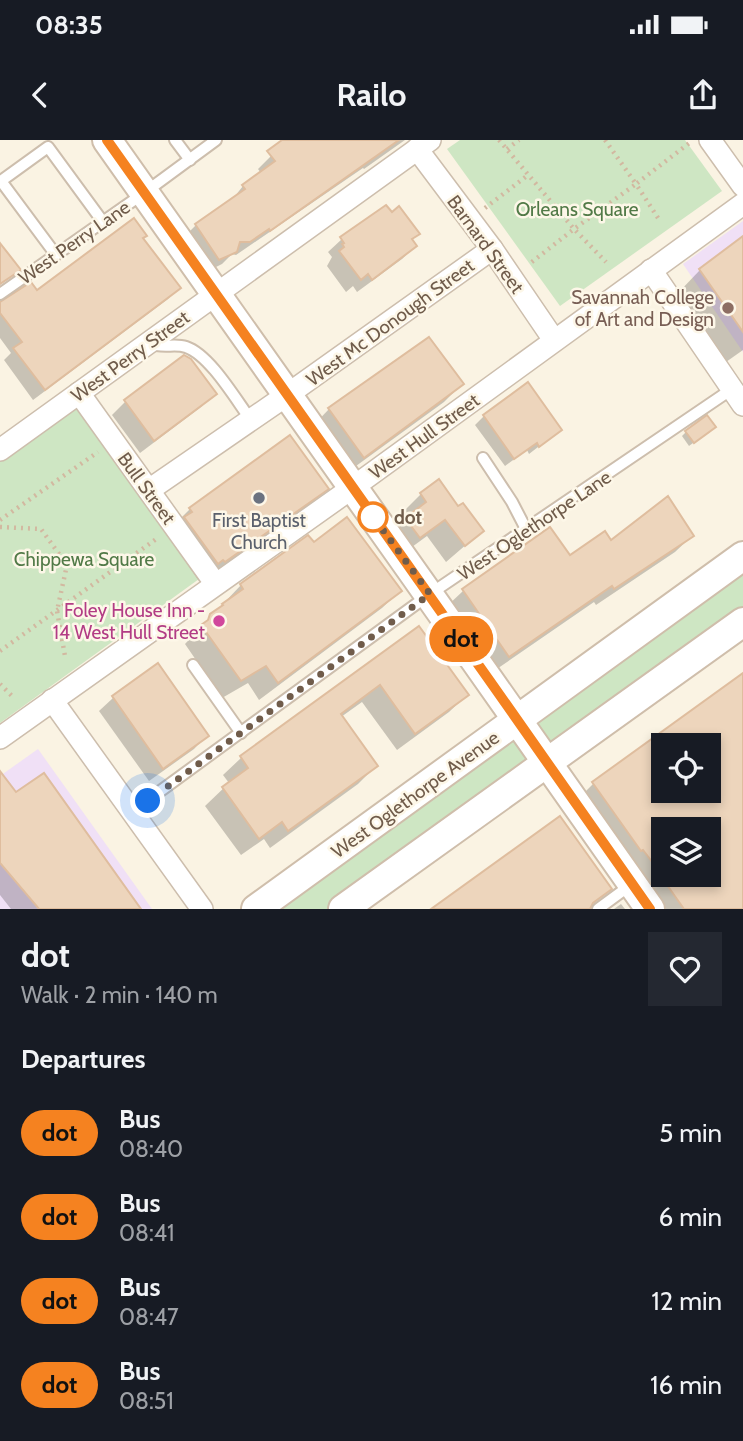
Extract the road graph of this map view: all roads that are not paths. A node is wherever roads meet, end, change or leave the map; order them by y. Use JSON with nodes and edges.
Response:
{"nodes":[{"id":1,"x":107,"y":140,"type":"edge"},
{"id":2,"x":175,"y":140,"type":"edge"},
{"id":3,"x":216,"y":140,"type":"edge"},
{"id":4,"x":710,"y":140,"type":"edge"},
{"id":5,"x":424,"y":145,"type":"edge"},
{"id":6,"x":190,"y":160,"type":"junction"},
{"id":7,"x":743,"y":186,"type":"edge"},
{"id":8,"x":144,"y":193,"type":"junction"},
{"id":9,"x":743,"y":204,"type":"edge"},
{"id":10,"x":103,"y":222,"type":"junction"},
{"id":11,"x":492,"y":249,"type":"junction"},
{"id":12,"x":56,"y":255,"type":"junction"},
{"id":13,"x":651,"y":270,"type":"junction"},
{"id":14,"x":0,"y":294,"type":"edge"},
{"id":15,"x":216,"y":295,"type":"junction"},
{"id":16,"x":554,"y":340,"type":"junction"},
{"id":17,"x":149,"y":343,"type":"junction"},
{"id":18,"x":79,"y":393,"type":"junction"},
{"id":19,"x":287,"y":396,"type":"junction"},
{"id":20,"x":737,"y":397,"type":"edge"},
{"id":21,"x":251,"y":420,"type":"junction"},
{"id":22,"x":0,"y":450,"type":"edge"},
{"id":23,"x":483,"y":458,"type":"dead end"},
{"id":24,"x":352,"y":488,"type":"junction"},
{"id":25,"x":149,"y":490,"type":"junction"},
{"id":26,"x":526,"y":530,"type":"junction"},
{"id":27,"x":743,"y":556,"type":"edge"},
{"id":28,"x":215,"y":583,"type":"junction"},
{"id":29,"x":430,"y":594,"type":"junction"},
{"id":30,"x":743,"y":622,"type":"edge"},
{"id":31,"x":193,"y":665,"type":"dead end"},
{"id":32,"x":52,"y":700,"type":"junction"},
{"id":33,"x":517,"y":720,"type":"junction"},
{"id":34,"x":241,"y":733,"type":"junction"},
{"id":35,"x":0,"y":737,"type":"edge"},
{"id":36,"x":547,"y":762,"type":"junction"},
{"id":37,"x":133,"y":811,"type":"junction"},
{"id":38,"x":633,"y":884,"type":"junction"},
{"id":39,"x":357,"y":905,"type":"edge"},
{"id":40,"x":202,"y":909,"type":"edge"},
{"id":41,"x":257,"y":909,"type":"edge"},
{"id":42,"x":598,"y":909,"type":"edge"},
{"id":43,"x":650,"y":909,"type":"edge"}],
"edges":[{"from":1,"to":8,"type":"main road"},
{"from":2,"to":6,"type":"lane"},
{"from":3,"to":6,"type":"lane","name":"West Perry Lane"},
{"from":4,"to":7,"type":"street"},
{"from":5,"to":11,"type":"street","name":"Barnard Street"},
{"from":5,"to":15,"type":"street","name":"West Perry Street"},
{"from":6,"to":8,"type":"lane","name":"West Perry Lane"},
{"from":8,"to":10,"type":"lane","name":"West Perry Lane"},
{"from":8,"to":15,"type":"main road"},
{"from":9,"to":13,"type":"street","name":"West Hull Street"},
{"from":10,"to":12,"type":"lane","name":"West Perry Lane"},
{"from":10,"to":12,"type":"lane"},
{"from":11,"to":16,"type":"street","name":"Barnard Street"},
{"from":11,"to":19,"type":"street","name":"West Mc Donough Street"},
{"from":12,"to":14,"type":"lane","name":"West Perry Lane"},
{"from":13,"to":16,"type":"street","name":"West Hull Street"},
{"from":13,"to":20,"type":"street"},
{"from":15,"to":17,"type":"street","name":"West Perry Street"},
{"from":15,"to":19,"type":"main road"},
{"from":16,"to":24,"type":"street","name":"West Hull Street"},
{"from":17,"to":18,"type":"street","name":"West Perry Street"},
{"from":17,"to":21,"type":"lane"},
{"from":18,"to":22,"type":"street","name":"West Perry Street"},
{"from":18,"to":25,"type":"street","name":"Bull Street"},
{"from":19,"to":21,"type":"street","name":"West Mc Donough Street"},
{"from":19,"to":24,"type":"main road"},
{"from":20,"to":26,"type":"lane","name":"West Oglethorpe Lane"},
{"from":21,"to":25,"type":"street","name":"West Mc Donough Street"},
{"from":23,"to":26,"type":"lane"},
{"from":24,"to":28,"type":"street","name":"West Hull Street"},
{"from":24,"to":29,"type":"main road"},
{"from":25,"to":28,"type":"street","name":"Bull Street"},
{"from":26,"to":29,"type":"lane","name":"West Oglethorpe Lane"},
{"from":27,"to":33,"type":"main road","name":"West Oglethorpe Avenue"},
{"from":28,"to":32,"type":"street","name":"West Hull Street"},
{"from":29,"to":33,"type":"main road"},
{"from":29,"to":34,"type":"lane","name":"West Oglethorpe Lane"},
{"from":30,"to":36,"type":"main road"},
{"from":31,"to":34,"type":"lane"},
{"from":32,"to":35,"type":"street","name":"West Hull Street"},
{"from":32,"to":37,"type":"street"},
{"from":33,"to":36,"type":"main road"},
{"from":33,"to":41,"type":"main road","name":"West Oglethorpe Avenue"},
{"from":34,"to":37,"type":"lane","name":"West Oglethorpe Lane"},
{"from":36,"to":38,"type":"main road"},
{"from":36,"to":39,"type":"main road"},
{"from":37,"to":40,"type":"street"},
{"from":38,"to":42,"type":"lane"},
{"from":38,"to":43,"type":"main road"}]}
